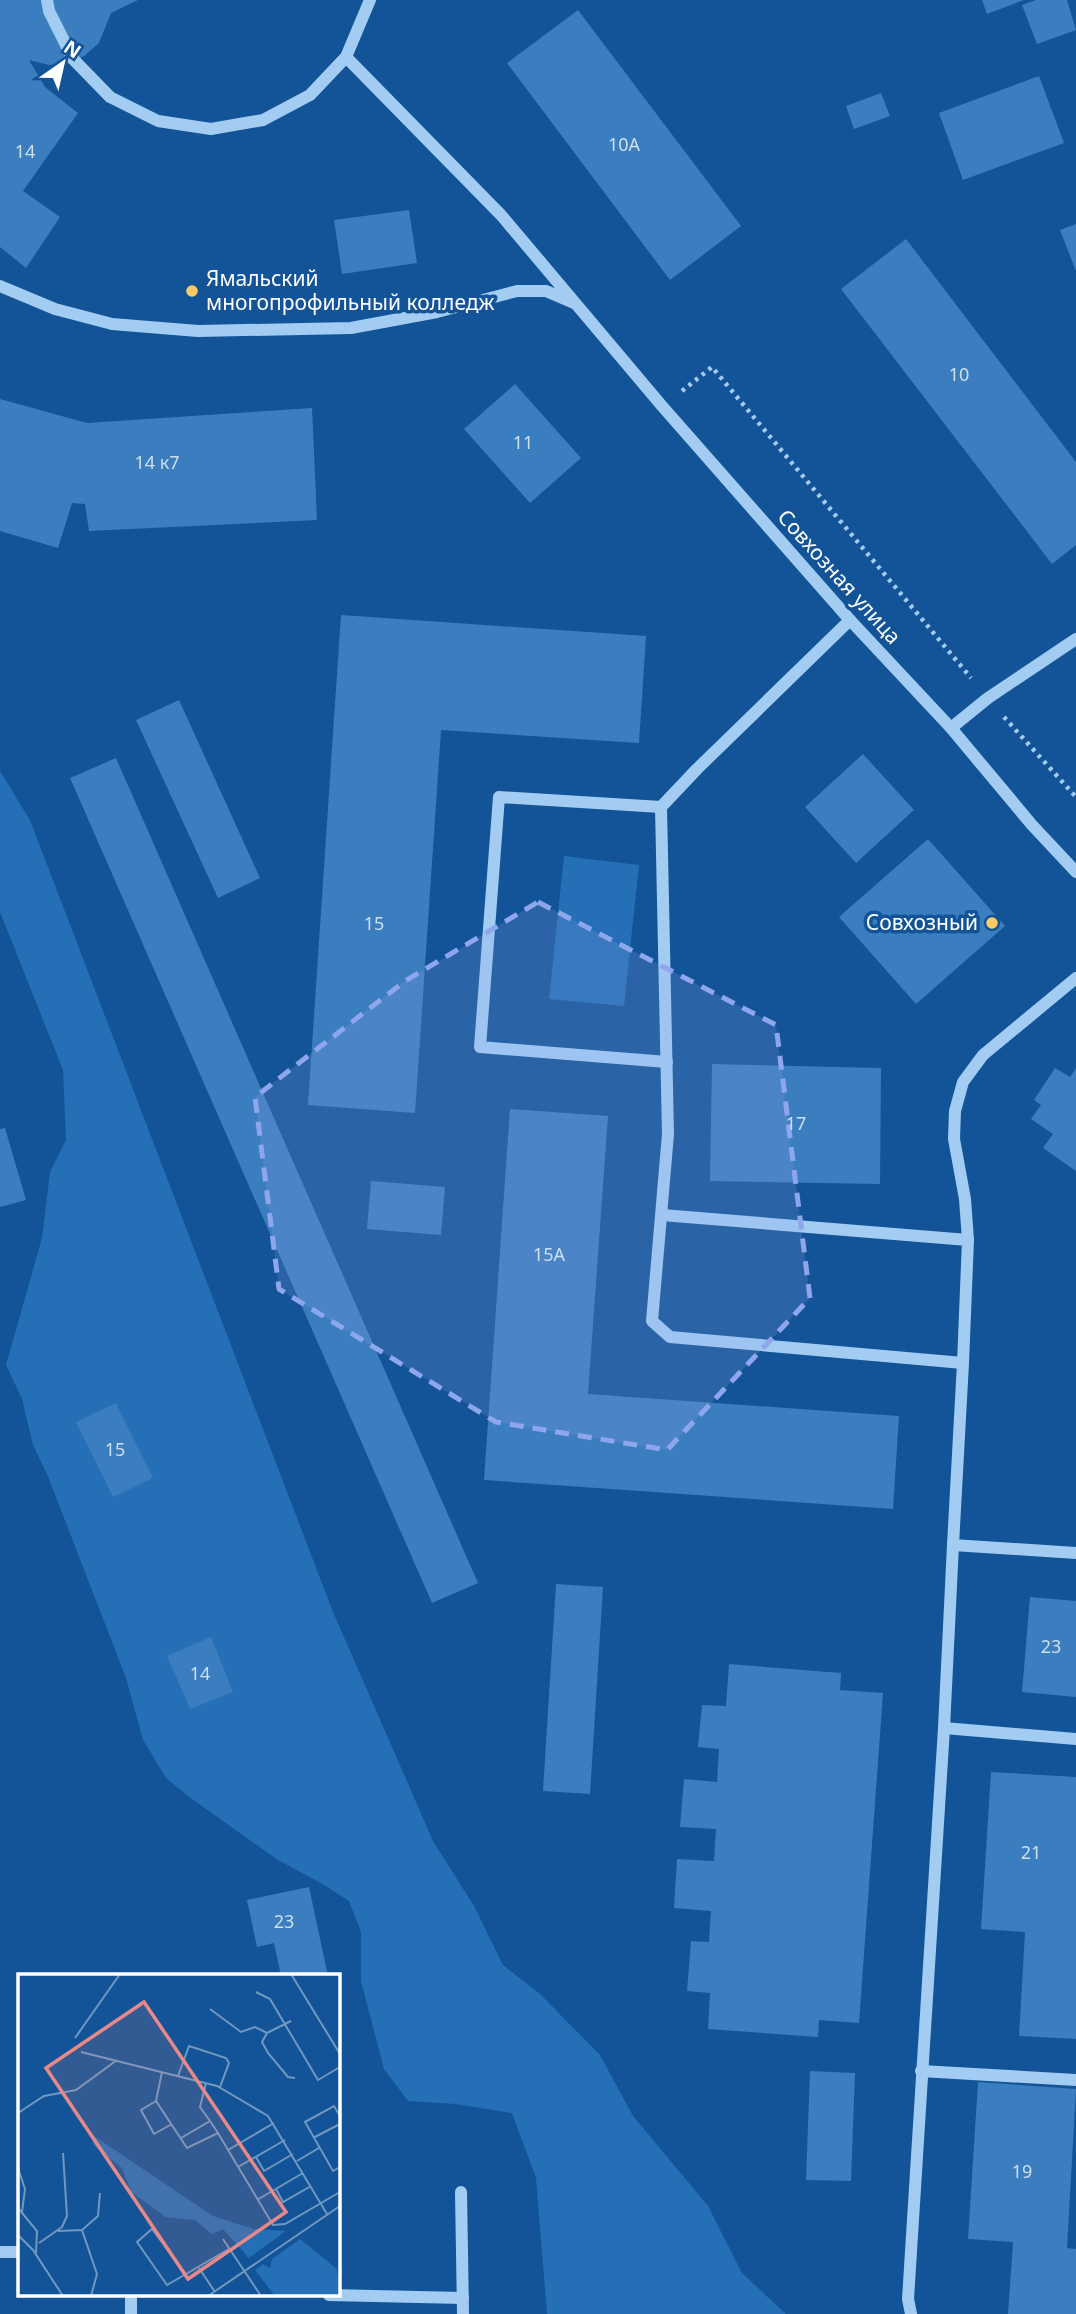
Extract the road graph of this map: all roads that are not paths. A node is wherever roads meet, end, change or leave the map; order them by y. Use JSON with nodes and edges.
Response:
{"nodes":[{"id":1,"x":47,"y":0,"type":"edge"},
{"id":2,"x":370,"y":0,"type":"edge"},
{"id":3,"x":346,"y":57,"type":"junction"},
{"id":4,"x":0,"y":286,"type":"edge"},
{"id":5,"x":577,"y":304,"type":"junction"},
{"id":6,"x":850,"y":620,"type":"junction"},
{"id":7,"x":1076,"y":639,"type":"edge"},
{"id":8,"x":951,"y":729,"type":"junction"},
{"id":9,"x":661,"y":807,"type":"junction"},
{"id":10,"x":1076,"y":872,"type":"edge"},
{"id":11,"x":1076,"y":978,"type":"edge"},
{"id":12,"x":667,"y":1062,"type":"junction"},
{"id":13,"x":662,"y":1215,"type":"junction"},
{"id":14,"x":968,"y":1240,"type":"junction"},
{"id":15,"x":963,"y":1363,"type":"junction"},
{"id":16,"x":953,"y":1545,"type":"junction"},
{"id":17,"x":1076,"y":1553,"type":"edge"},
{"id":18,"x":944,"y":1728,"type":"junction"},
{"id":19,"x":1076,"y":1739,"type":"edge"},
{"id":20,"x":921,"y":2071,"type":"junction"},
{"id":21,"x":1076,"y":2080,"type":"edge"},
{"id":22,"x":461,"y":2192,"type":"dead end"},
{"id":23,"x":0,"y":2243,"type":"edge"},
{"id":24,"x":0,"y":2252,"type":"edge"},
{"id":25,"x":18,"y":2252,"type":"edge"},
{"id":26,"x":340,"y":2295,"type":"edge"},
{"id":27,"x":131,"y":2296,"type":"edge"},
{"id":28,"x":463,"y":2298,"type":"junction"},
{"id":29,"x":131,"y":2314,"type":"edge"},
{"id":30,"x":463,"y":2314,"type":"edge"},
{"id":31,"x":911,"y":2314,"type":"edge"}],
"edges":[{"from":1,"to":3,"type":"street"},
{"from":2,"to":3,"type":"street"},
{"from":3,"to":5,"type":"street","name":"Совхозная улица"},
{"from":4,"to":5,"type":"street"},
{"from":5,"to":6,"type":"street","name":"Совхозная улица"},
{"from":6,"to":8,"type":"street","name":"Совхозная улица"},
{"from":6,"to":9,"type":"street"},
{"from":7,"to":8,"type":"street"},
{"from":8,"to":10,"type":"street","name":"Совхозная улица"},
{"from":9,"to":12,"type":"street"},
{"from":9,"to":12,"type":"street"},
{"from":11,"to":14,"type":"street"},
{"from":12,"to":13,"type":"street"},
{"from":13,"to":14,"type":"street"},
{"from":13,"to":15,"type":"street"},
{"from":14,"to":15,"type":"street"},
{"from":15,"to":16,"type":"street"},
{"from":16,"to":17,"type":"street"},
{"from":16,"to":18,"type":"street"},
{"from":18,"to":19,"type":"street"},
{"from":18,"to":20,"type":"street"},
{"from":20,"to":21,"type":"street"},
{"from":20,"to":31,"type":"street"},
{"from":22,"to":28,"type":"street"},
{"from":23,"to":24,"type":"street"},
{"from":24,"to":25,"type":"street"},
{"from":26,"to":28,"type":"street"},
{"from":27,"to":29,"type":"street"},
{"from":28,"to":30,"type":"street"}]}
